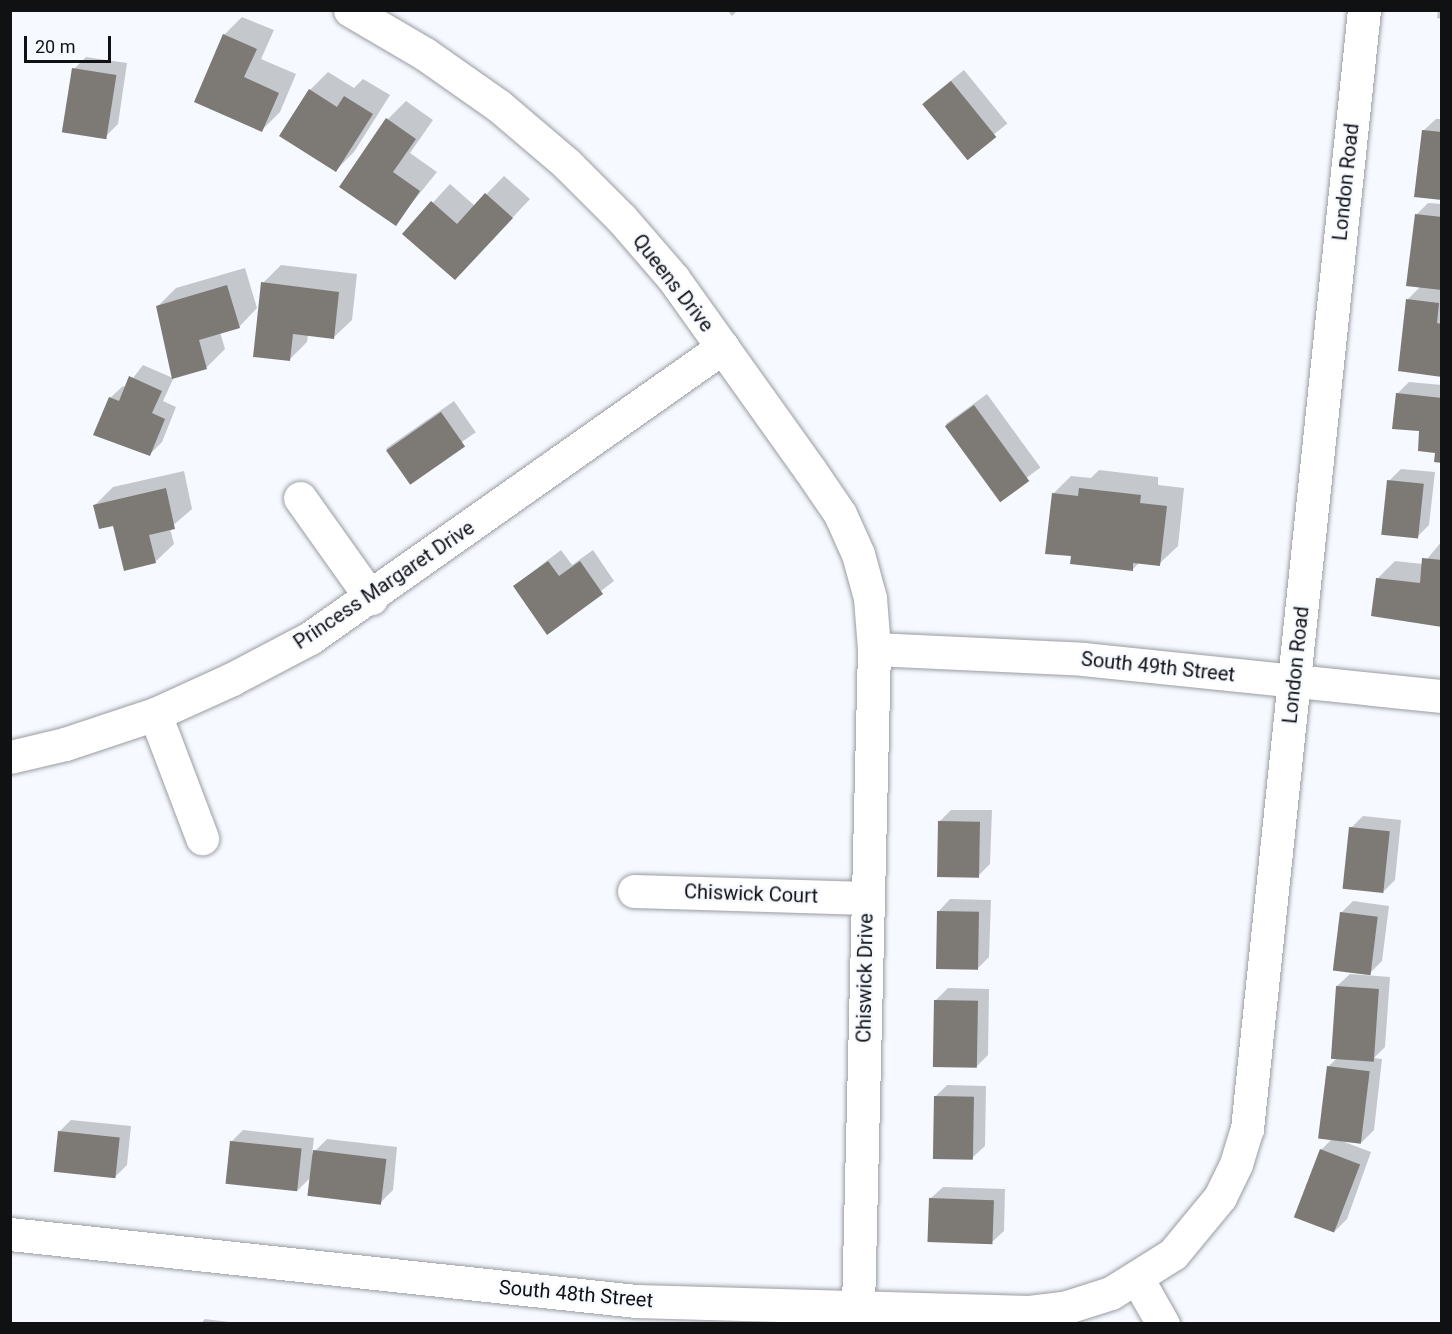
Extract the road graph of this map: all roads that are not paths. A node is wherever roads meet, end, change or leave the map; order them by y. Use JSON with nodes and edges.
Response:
{"nodes":[{"id":1,"x":350,"y":10,"type":"edge"},
{"id":2,"x":1364,"y":10,"type":"edge"},
{"id":3,"x":723,"y":347,"type":"junction"},
{"id":4,"x":300,"y":498,"type":"dead end"},
{"id":5,"x":371,"y":598,"type":"junction"},
{"id":6,"x":874,"y":649,"type":"junction"},
{"id":7,"x":1294,"y":682,"type":"junction"},
{"id":8,"x":1442,"y":696,"type":"edge"},
{"id":9,"x":154,"y":714,"type":"junction"},
{"id":10,"x":10,"y":757,"type":"edge"},
{"id":11,"x":202,"y":838,"type":"dead end"},
{"id":12,"x":634,"y":891,"type":"dead end"},
{"id":13,"x":867,"y":898,"type":"junction"},
{"id":14,"x":10,"y":1234,"type":"edge"},
{"id":15,"x":1138,"y":1280,"type":"junction"},
{"id":16,"x":858,"y":1308,"type":"junction"},
{"id":17,"x":1163,"y":1323,"type":"edge"}],
"edges":[{"from":1,"to":3,"type":"street","name":"Queens Drive"},
{"from":2,"to":7,"type":"street","name":"London Road"},
{"from":3,"to":5,"type":"street","name":"Princess Margaret Drive"},
{"from":3,"to":6,"type":"street","name":"Queens Drive"},
{"from":4,"to":5,"type":"street"},
{"from":5,"to":9,"type":"street","name":"Princess Margaret Drive"},
{"from":6,"to":7,"type":"street","name":"South 49th Street"},
{"from":6,"to":13,"type":"street","name":"Chiswick Drive"},
{"from":7,"to":8,"type":"street","name":"South 49th Street"},
{"from":7,"to":15,"type":"street","name":"London Road"},
{"from":9,"to":10,"type":"street","name":"Princess Margaret Drive"},
{"from":9,"to":11,"type":"street"},
{"from":12,"to":13,"type":"street","name":"Chiswick Court"},
{"from":13,"to":16,"type":"street","name":"Chiswick Drive"},
{"from":14,"to":16,"type":"street","name":"South 48th Street"},
{"from":15,"to":16,"type":"street","name":"South 48th Street"},
{"from":15,"to":17,"type":"street"}]}
